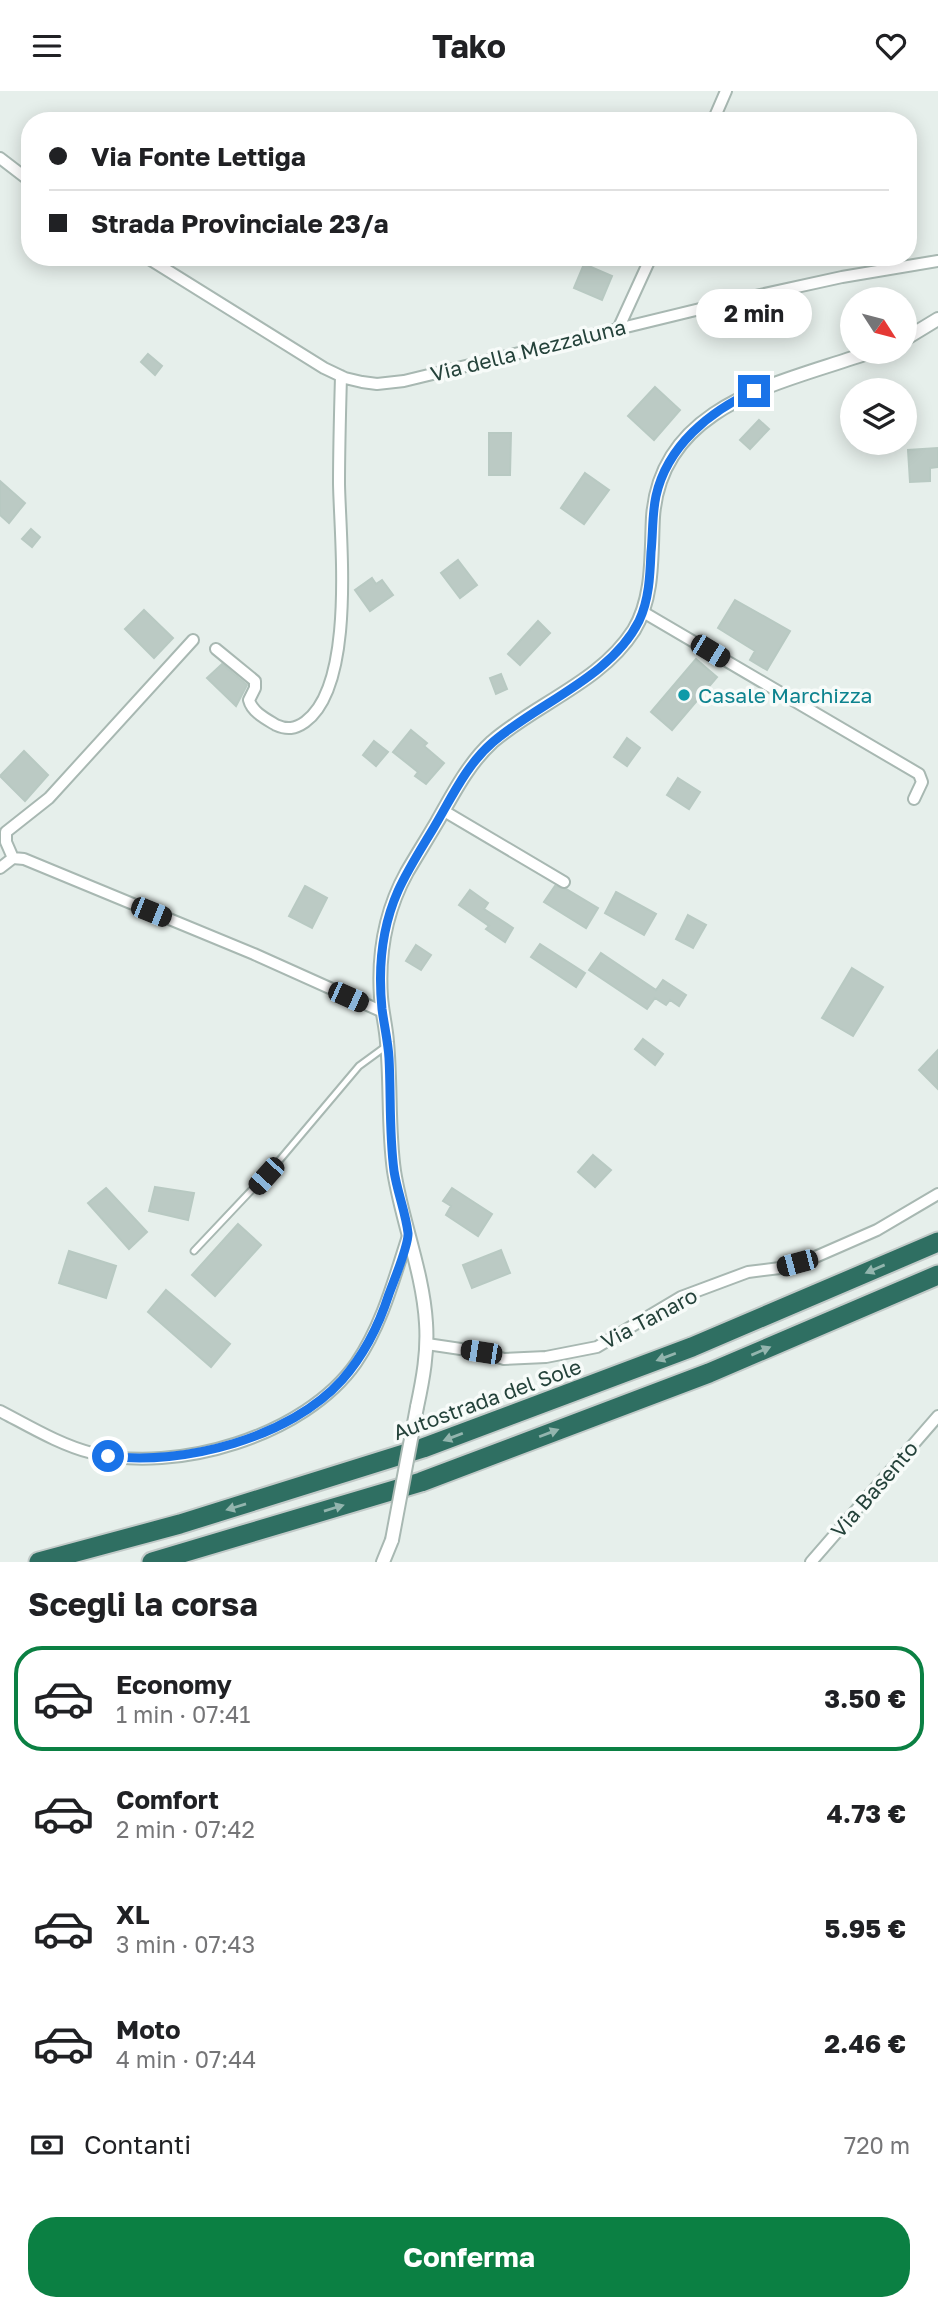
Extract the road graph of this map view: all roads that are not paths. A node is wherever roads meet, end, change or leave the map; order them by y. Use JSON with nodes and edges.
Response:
{"nodes":[{"id":1,"x":726,"y":91,"type":"edge"},
{"id":2,"x":717,"y":112,"type":"edge"},
{"id":3,"x":0,"y":158,"type":"edge"},
{"id":4,"x":21,"y":174,"type":"edge"},
{"id":5,"x":938,"y":261,"type":"edge"},
{"id":6,"x":917,"y":264,"type":"edge"},
{"id":7,"x":161,"y":266,"type":"edge"},
{"id":8,"x":647,"y":266,"type":"edge"},
{"id":9,"x":908,"y":266,"type":"edge"},
{"id":10,"x":938,"y":319,"type":"edge"},
{"id":11,"x":619,"y":327,"type":"junction"},
{"id":12,"x":917,"y":332,"type":"edge"},
{"id":13,"x":840,"y":362,"type":"edge"},
{"id":14,"x":341,"y":376,"type":"junction"},
{"id":15,"x":643,"y":612,"type":"junction"},
{"id":16,"x":193,"y":640,"type":"dead end"},
{"id":17,"x":216,"y":649,"type":"dead end"},
{"id":18,"x":914,"y":799,"type":"dead end"},
{"id":19,"x":444,"y":811,"type":"junction"},
{"id":20,"x":13,"y":858,"type":"junction"},
{"id":21,"x":0,"y":868,"type":"edge"},
{"id":22,"x":564,"y":882,"type":"dead end"},
{"id":23,"x":383,"y":1012,"type":"junction"},
{"id":24,"x":388,"y":1046,"type":"junction"},
{"id":25,"x":938,"y":1194,"type":"edge"},
{"id":26,"x":408,"y":1236,"type":"junction"},
{"id":27,"x":938,"y":1242,"type":"edge"},
{"id":28,"x":194,"y":1251,"type":"dead end"},
{"id":29,"x":938,"y":1275,"type":"edge"},
{"id":30,"x":427,"y":1344,"type":"junction"},
{"id":31,"x":0,"y":1411,"type":"edge"},
{"id":32,"x":938,"y":1416,"type":"edge"},
{"id":33,"x":39,"y":1562,"type":"edge"},
{"id":34,"x":152,"y":1562,"type":"edge"},
{"id":35,"x":383,"y":1562,"type":"edge"},
{"id":36,"x":811,"y":1562,"type":"edge"}],
"edges":[{"from":1,"to":2,"type":"street"},
{"from":3,"to":4,"type":"street"},
{"from":5,"to":6,"type":"street","name":"Via della Mezzaluna"},
{"from":7,"to":14,"type":"street","name":"Via della Mezzaluna"},
{"from":8,"to":11,"type":"street"},
{"from":9,"to":11,"type":"street","name":"Via della Mezzaluna"},
{"from":10,"to":12,"type":"street"},
{"from":11,"to":14,"type":"street","name":"Via della Mezzaluna"},
{"from":13,"to":15,"type":"street"},
{"from":14,"to":17,"type":"street"},
{"from":15,"to":18,"type":"street"},
{"from":15,"to":19,"type":"street"},
{"from":16,"to":20,"type":"street"},
{"from":19,"to":22,"type":"street"},
{"from":19,"to":23,"type":"street"},
{"from":20,"to":21,"type":"street"},
{"from":20,"to":23,"type":"street"},
{"from":23,"to":24,"type":"street"},
{"from":24,"to":26,"type":"street"},
{"from":24,"to":28,"type":"lane"},
{"from":25,"to":30,"type":"street","name":"Via Tanaro"},
{"from":26,"to":30,"type":"street"},
{"from":26,"to":31,"type":"street"},
{"from":27,"to":33,"type":"highway","name":"Autostrada del Sole","one_way":true},
{"from":34,"to":29,"type":"highway","one_way":true},
{"from":30,"to":35,"type":"street","bridge":true},
{"from":32,"to":36,"type":"street","name":"Via Basento"}]}
